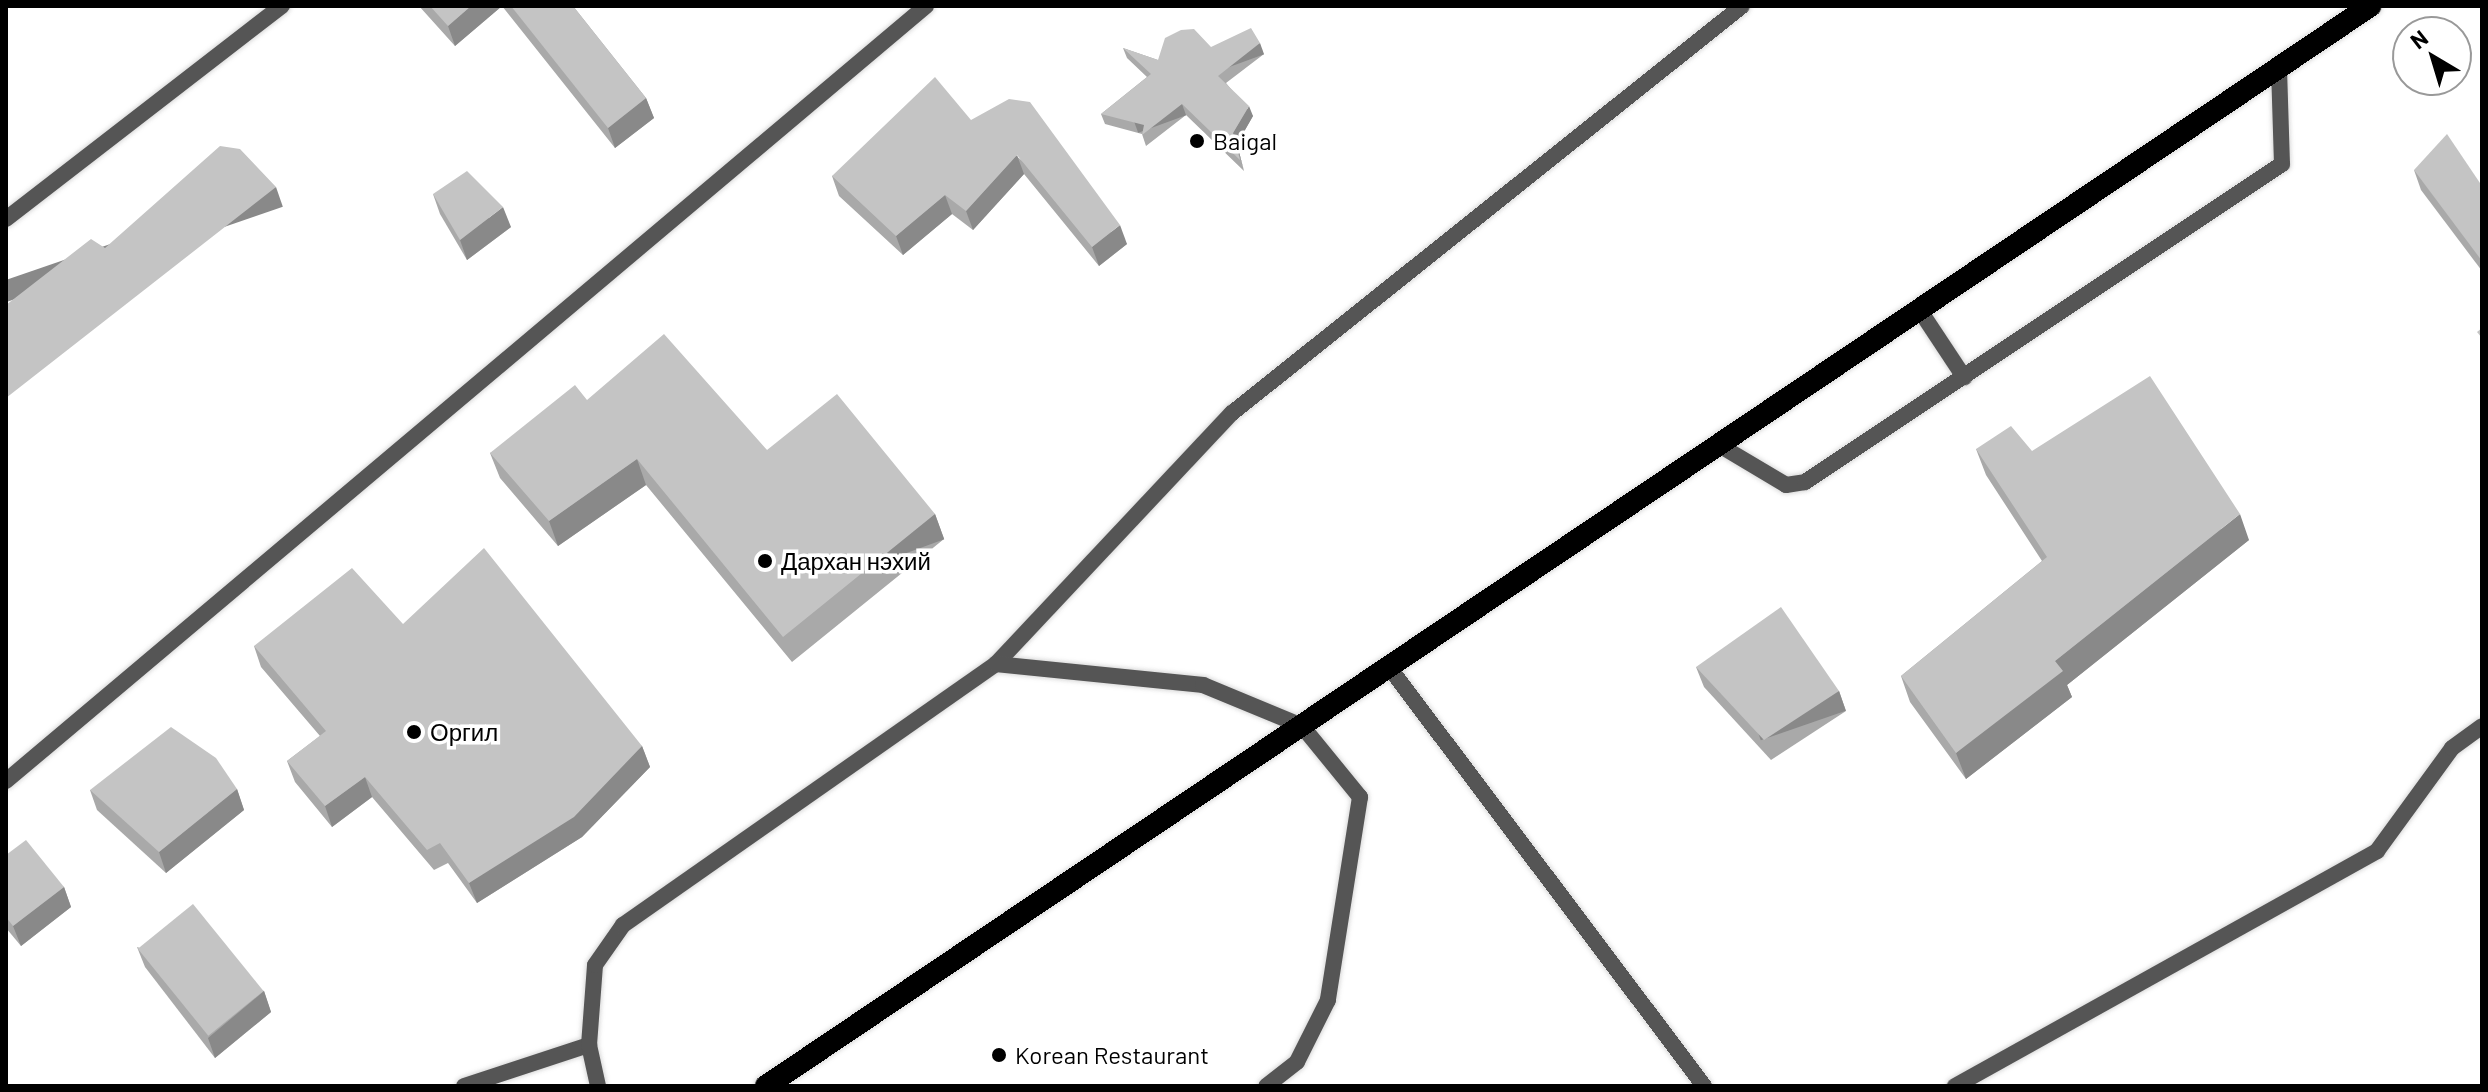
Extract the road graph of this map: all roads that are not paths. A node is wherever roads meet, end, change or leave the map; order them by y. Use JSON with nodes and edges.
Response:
{"nodes":[{"id":1,"x":282,"y":6,"type":"edge"},
{"id":2,"x":926,"y":6,"type":"edge"},
{"id":3,"x":1742,"y":6,"type":"edge"},
{"id":4,"x":2370,"y":6,"type":"edge"},
{"id":5,"x":2279,"y":67,"type":"junction"},
{"id":6,"x":6,"y":219,"type":"edge"},
{"id":7,"x":1919,"y":309,"type":"junction"},
{"id":8,"x":1964,"y":377,"type":"junction"},
{"id":9,"x":1719,"y":445,"type":"junction"},
{"id":10,"x":996,"y":664,"type":"junction"},
{"id":11,"x":1389,"y":667,"type":"junction"},
{"id":12,"x":1302,"y":726,"type":"junction"},
{"id":13,"x":2482,"y":726,"type":"edge"},
{"id":14,"x":6,"y":781,"type":"edge"},
{"id":15,"x":589,"y":1045,"type":"junction"},
{"id":16,"x":464,"y":1086,"type":"edge"},
{"id":17,"x":598,"y":1086,"type":"edge"},
{"id":18,"x":766,"y":1086,"type":"edge"},
{"id":19,"x":1266,"y":1086,"type":"edge"},
{"id":20,"x":1704,"y":1086,"type":"edge"},
{"id":21,"x":1955,"y":1086,"type":"edge"}],
"edges":[{"from":1,"to":6,"type":"street"},
{"from":2,"to":14,"type":"street"},
{"from":3,"to":10,"type":"street"},
{"from":4,"to":5,"type":"highway"},
{"from":5,"to":7,"type":"highway"},
{"from":5,"to":8,"type":"street"},
{"from":7,"to":8,"type":"street"},
{"from":7,"to":9,"type":"highway"},
{"from":8,"to":9,"type":"street"},
{"from":9,"to":11,"type":"highway"},
{"from":10,"to":12,"type":"street"},
{"from":10,"to":15,"type":"street"},
{"from":11,"to":12,"type":"highway"},
{"from":11,"to":20,"type":"street"},
{"from":12,"to":18,"type":"highway"},
{"from":12,"to":19,"type":"street"},
{"from":13,"to":21,"type":"street"},
{"from":15,"to":16,"type":"street"},
{"from":15,"to":17,"type":"street"}]}
